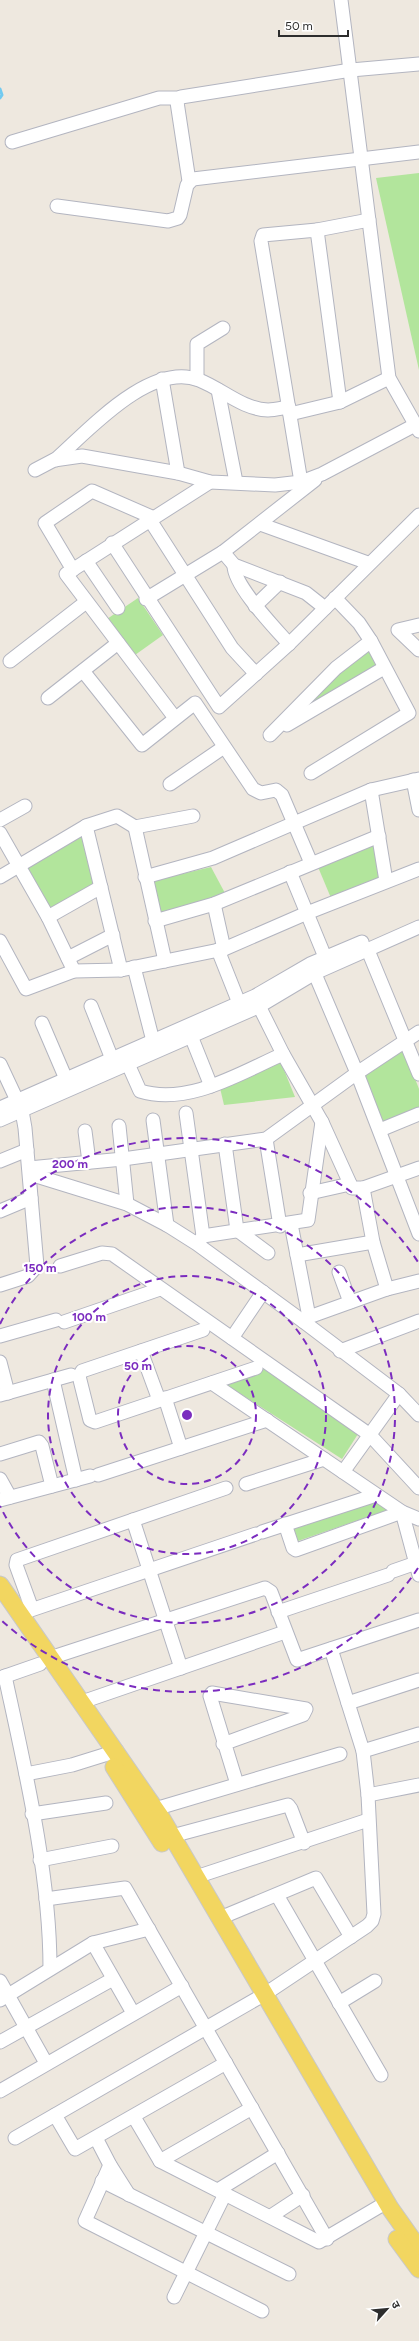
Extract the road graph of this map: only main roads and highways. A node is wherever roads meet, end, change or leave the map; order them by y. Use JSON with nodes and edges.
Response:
{"nodes":[{"id":1,"x":0,"y":1585,"type":"edge"},
{"id":2,"x":0,"y":1606,"type":"edge"},
{"id":3,"x":45,"y":1661,"type":"junction"},
{"id":4,"x":111,"y":1753,"type":"junction"},
{"id":5,"x":260,"y":1997,"type":"junction"},
{"id":6,"x":382,"y":2206,"type":"junction"},
{"id":7,"x":419,"y":2249,"type":"edge"},
{"id":8,"x":419,"y":2270,"type":"edge"}],
"edges":[{"from":1,"to":3,"type":"main road"},
{"from":2,"to":3,"type":"main road"},
{"from":3,"to":4,"type":"main road"},
{"from":3,"to":4,"type":"main road"},
{"from":4,"to":5,"type":"main road"},
{"from":4,"to":5,"type":"main road"},
{"from":5,"to":6,"type":"main road"},
{"from":6,"to":7,"type":"main road"},
{"from":6,"to":8,"type":"main road"}]}
